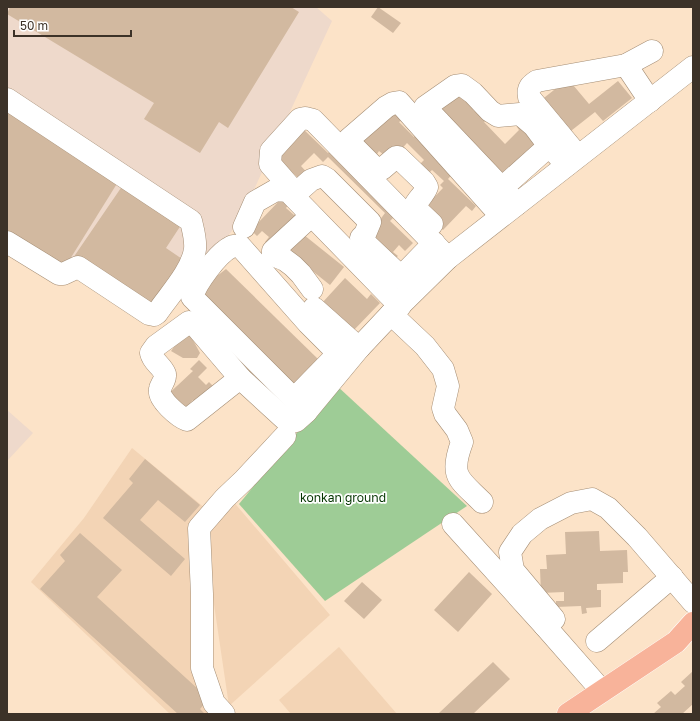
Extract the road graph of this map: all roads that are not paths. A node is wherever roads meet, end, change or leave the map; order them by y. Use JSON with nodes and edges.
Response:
{"nodes":[{"id":1,"x":652,"y":51,"type":"dead end"},
{"id":2,"x":626,"y":66,"type":"junction"},
{"id":3,"x":693,"y":67,"type":"edge"},
{"id":4,"x":7,"y":99,"type":"edge"},
{"id":5,"x":650,"y":101,"type":"junction"},
{"id":6,"x":550,"y":146,"type":"junction"},
{"id":7,"x":573,"y":161,"type":"junction"},
{"id":8,"x":502,"y":188,"type":"junction"},
{"id":9,"x":509,"y":210,"type":"junction"},
{"id":10,"x":311,"y":216,"type":"junction"},
{"id":11,"x":244,"y":227,"type":"dead end"},
{"id":12,"x":7,"y":242,"type":"edge"},
{"id":13,"x":447,"y":250,"type":"junction"},
{"id":14,"x":408,"y":283,"type":"junction"},
{"id":15,"x":395,"y":310,"type":"junction"},
{"id":16,"x":359,"y":348,"type":"junction"},
{"id":17,"x":240,"y":378,"type":"junction"},
{"id":18,"x":300,"y":406,"type":"junction"},
{"id":19,"x":285,"y":436,"type":"dead end"},
{"id":20,"x":482,"y":502,"type":"dead end"},
{"id":21,"x":453,"y":524,"type":"dead end"},
{"id":22,"x":672,"y":578,"type":"junction"},
{"id":23,"x":693,"y":602,"type":"edge"},
{"id":24,"x":693,"y":623,"type":"edge"},
{"id":25,"x":555,"y":625,"type":"junction"},
{"id":26,"x":597,"y":641,"type":"dead end"},
{"id":27,"x":602,"y":691,"type":"junction"},
{"id":28,"x":582,"y":711,"type":"edge"},
{"id":29,"x":224,"y":714,"type":"edge"}],
"edges":[{"from":1,"to":2,"type":"street"},
{"from":2,"to":5,"type":"street"},
{"from":2,"to":7,"type":"street"},
{"from":3,"to":5,"type":"street"},
{"from":4,"to":12,"type":"street"},
{"from":5,"to":7,"type":"street"},
{"from":6,"to":7,"type":"street"},
{"from":6,"to":8,"type":"street"},
{"from":6,"to":8,"type":"street"},
{"from":7,"to":9,"type":"street"},
{"from":8,"to":9,"type":"street"},
{"from":9,"to":13,"type":"street"},
{"from":9,"to":13,"type":"street"},
{"from":10,"to":11,"type":"street"},
{"from":10,"to":15,"type":"street"},
{"from":10,"to":16,"type":"street"},
{"from":13,"to":14,"type":"street"},
{"from":13,"to":14,"type":"street"},
{"from":14,"to":15,"type":"street"},
{"from":15,"to":16,"type":"street"},
{"from":15,"to":20,"type":"street"},
{"from":16,"to":18,"type":"street"},
{"from":17,"to":17,"type":"street"},
{"from":17,"to":18,"type":"street"},
{"from":18,"to":18,"type":"street"},
{"from":19,"to":29,"type":"street"},
{"from":21,"to":25,"type":"street"},
{"from":22,"to":23,"type":"street"},
{"from":22,"to":25,"type":"street"},
{"from":22,"to":26,"type":"street"},
{"from":24,"to":27,"type":"main road"},
{"from":25,"to":27,"type":"street"},
{"from":27,"to":28,"type":"main road"}]}
